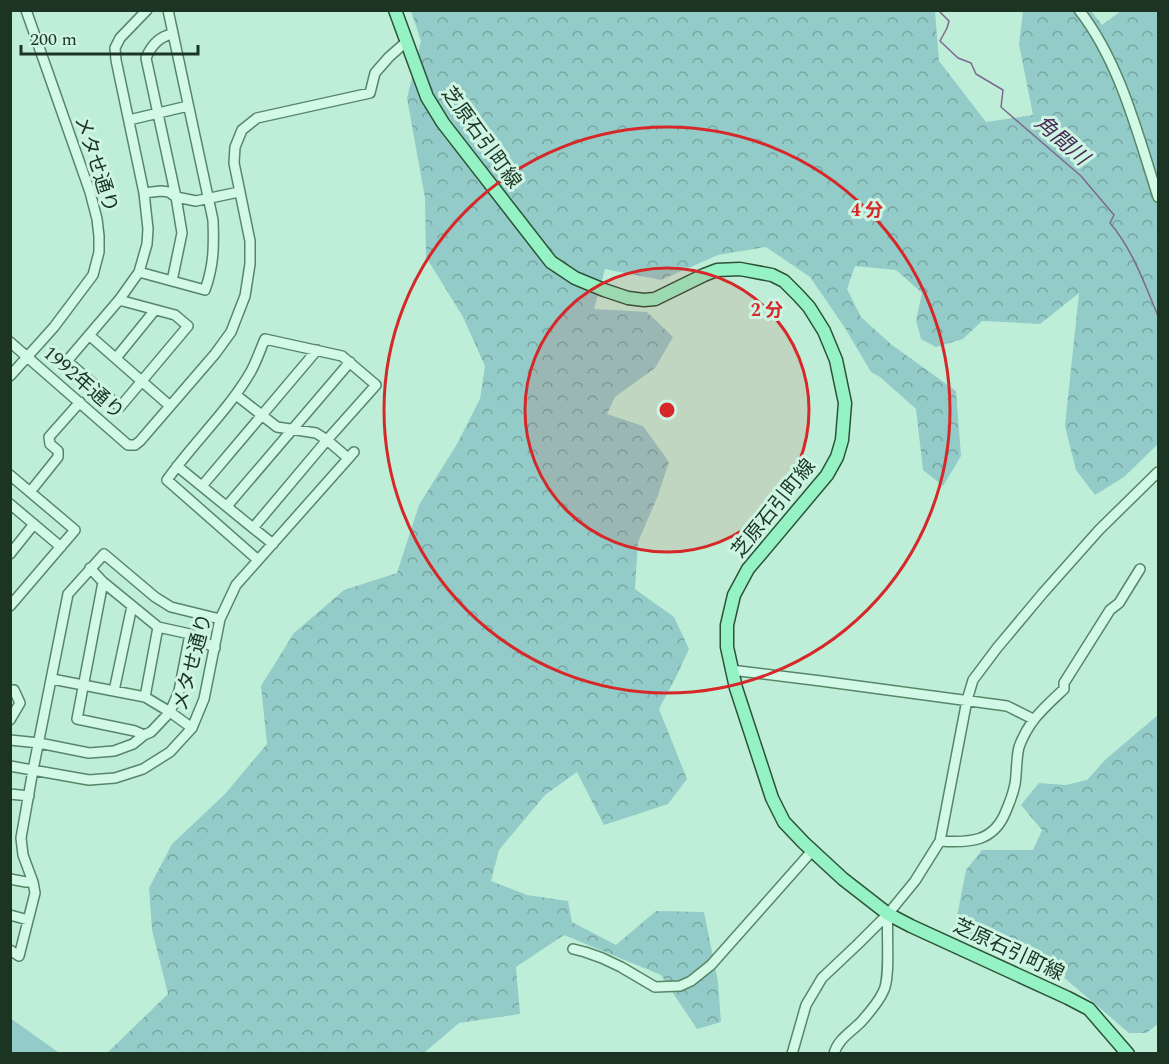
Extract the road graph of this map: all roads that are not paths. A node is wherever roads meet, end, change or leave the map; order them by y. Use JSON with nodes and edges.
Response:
{"nodes":[{"id":1,"x":26,"y":10,"type":"edge"},
{"id":2,"x":147,"y":10,"type":"edge"},
{"id":3,"x":168,"y":10,"type":"edge"},
{"id":4,"x":395,"y":10,"type":"edge"},
{"id":5,"x":1079,"y":10,"type":"edge"},
{"id":6,"x":173,"y":34,"type":"junction"},
{"id":7,"x":406,"y":42,"type":"junction"},
{"id":8,"x":188,"y":106,"type":"junction"},
{"id":9,"x":158,"y":113,"type":"junction"},
{"id":10,"x":129,"y":120,"type":"junction"},
{"id":11,"x":239,"y":192,"type":"junction"},
{"id":12,"x":144,"y":193,"type":"junction"},
{"id":13,"x":176,"y":197,"type":"junction"},
{"id":14,"x":1158,"y":197,"type":"edge"},
{"id":15,"x":207,"y":199,"type":"junction"},
{"id":16,"x":139,"y":272,"type":"junction"},
{"id":17,"x":172,"y":281,"type":"junction"},
{"id":18,"x":119,"y":300,"type":"junction"},
{"id":19,"x":155,"y":310,"type":"junction"},
{"id":20,"x":89,"y":335,"type":"junction"},
{"id":21,"x":10,"y":342,"type":"edge"},
{"id":22,"x":317,"y":350,"type":"junction"},
{"id":23,"x":27,"y":357,"type":"junction"},
{"id":24,"x":116,"y":358,"type":"junction"},
{"id":25,"x":350,"y":362,"type":"junction"},
{"id":26,"x":10,"y":376,"type":"edge"},
{"id":27,"x":142,"y":381,"type":"junction"},
{"id":28,"x":236,"y":395,"type":"junction"},
{"id":29,"x":80,"y":402,"type":"junction"},
{"id":30,"x":170,"y":406,"type":"junction"},
{"id":31,"x":262,"y":415,"type":"junction"},
{"id":32,"x":293,"y":429,"type":"junction"},
{"id":33,"x":327,"y":440,"type":"junction"},
{"id":34,"x":177,"y":466,"type":"junction"},
{"id":35,"x":1158,"y":472,"type":"edge"},
{"id":36,"x":10,"y":475,"type":"edge"},
{"id":37,"x":202,"y":486,"type":"junction"},
{"id":38,"x":30,"y":492,"type":"junction"},
{"id":39,"x":11,"y":505,"type":"edge"},
{"id":40,"x":227,"y":506,"type":"junction"},
{"id":41,"x":34,"y":524,"type":"junction"},
{"id":42,"x":253,"y":528,"type":"junction"},
{"id":43,"x":273,"y":544,"type":"junction"},
{"id":44,"x":61,"y":547,"type":"junction"},
{"id":45,"x":10,"y":554,"type":"edge"},
{"id":46,"x":258,"y":560,"type":"junction"},
{"id":47,"x":90,"y":568,"type":"junction"},
{"id":48,"x":1140,"y":569,"type":"dead end"},
{"id":49,"x":103,"y":582,"type":"junction"},
{"id":50,"x":10,"y":606,"type":"edge"},
{"id":51,"x":132,"y":606,"type":"junction"},
{"id":52,"x":220,"y":619,"type":"junction"},
{"id":53,"x":158,"y":627,"type":"junction"},
{"id":54,"x":190,"y":634,"type":"junction"},
{"id":55,"x":215,"y":648,"type":"junction"},
{"id":56,"x":731,"y":670,"type":"junction"},
{"id":57,"x":51,"y":679,"type":"junction"},
{"id":58,"x":84,"y":686,"type":"junction"},
{"id":59,"x":10,"y":690,"type":"edge"},
{"id":60,"x":114,"y":691,"type":"junction"},
{"id":61,"x":145,"y":697,"type":"junction"},
{"id":62,"x":967,"y":700,"type":"junction"},
{"id":63,"x":170,"y":711,"type":"junction"},
{"id":64,"x":1033,"y":719,"type":"junction"},
{"id":65,"x":10,"y":720,"type":"edge"},
{"id":66,"x":192,"y":728,"type":"junction"},
{"id":67,"x":144,"y":735,"type":"junction"},
{"id":68,"x":10,"y":740,"type":"edge"},
{"id":69,"x":39,"y":743,"type":"junction"},
{"id":70,"x":10,"y":766,"type":"edge"},
{"id":71,"x":33,"y":770,"type":"junction"},
{"id":72,"x":10,"y":794,"type":"edge"},
{"id":73,"x":29,"y":796,"type":"junction"},
{"id":74,"x":940,"y":841,"type":"junction"},
{"id":75,"x":812,"y":851,"type":"junction"},
{"id":76,"x":10,"y":879,"type":"edge"},
{"id":77,"x":33,"y":882,"type":"junction"},
{"id":78,"x":888,"y":914,"type":"junction"},
{"id":79,"x":10,"y":915,"type":"edge"},
{"id":80,"x":28,"y":920,"type":"junction"},
{"id":81,"x":573,"y":949,"type":"dead end"},
{"id":82,"x":10,"y":950,"type":"edge"},
{"id":83,"x":792,"y":1053,"type":"edge"},
{"id":84,"x":834,"y":1053,"type":"edge"},
{"id":85,"x":1128,"y":1053,"type":"edge"}],
"edges":[{"from":1,"to":23,"type":"street","name":"メタせ通り"},
{"from":2,"to":10,"type":"street"},
{"from":3,"to":6,"type":"street"},
{"from":4,"to":7,"type":"main road","name":"芝原石引町線"},
{"from":5,"to":14,"type":"street"},
{"from":6,"to":8,"type":"street"},
{"from":6,"to":9,"type":"street"},
{"from":7,"to":11,"type":"street"},
{"from":7,"to":56,"type":"main road","name":"芝原石引町線"},
{"from":8,"to":9,"type":"street"},
{"from":8,"to":15,"type":"street"},
{"from":9,"to":10,"type":"street"},
{"from":9,"to":13,"type":"street"},
{"from":10,"to":12,"type":"street"},
{"from":11,"to":15,"type":"street"},
{"from":11,"to":30,"type":"street"},
{"from":12,"to":13,"type":"street"},
{"from":12,"to":16,"type":"street"},
{"from":13,"to":15,"type":"street"},
{"from":13,"to":17,"type":"street"},
{"from":15,"to":17,"type":"street"},
{"from":16,"to":17,"type":"street"},
{"from":16,"to":18,"type":"street"},
{"from":18,"to":19,"type":"street"},
{"from":18,"to":20,"type":"street"},
{"from":19,"to":24,"type":"street"},
{"from":19,"to":27,"type":"street"},
{"from":20,"to":24,"type":"street"},
{"from":20,"to":27,"type":"street"},
{"from":21,"to":23,"type":"street","name":"1992年通り"},
{"from":22,"to":25,"type":"street"},
{"from":22,"to":28,"type":"street"},
{"from":22,"to":31,"type":"street"},
{"from":23,"to":26,"type":"street","name":"メタせ通り"},
{"from":23,"to":29,"type":"street","name":"1992年通り"},
{"from":24,"to":27,"type":"street"},
{"from":25,"to":32,"type":"street"},
{"from":25,"to":33,"type":"street"},
{"from":27,"to":30,"type":"street"},
{"from":28,"to":31,"type":"street"},
{"from":28,"to":34,"type":"street"},
{"from":29,"to":30,"type":"street","name":"1992年通り"},
{"from":29,"to":38,"type":"street"},
{"from":31,"to":32,"type":"street"},
{"from":31,"to":37,"type":"street"},
{"from":32,"to":33,"type":"street"},
{"from":32,"to":40,"type":"street"},
{"from":33,"to":42,"type":"street"},
{"from":33,"to":43,"type":"street","name":"メタせ通り"},
{"from":34,"to":37,"type":"street"},
{"from":34,"to":46,"type":"street"},
{"from":35,"to":62,"type":"street"},
{"from":36,"to":38,"type":"street"},
{"from":37,"to":40,"type":"street"},
{"from":38,"to":44,"type":"street"},
{"from":39,"to":41,"type":"street"},
{"from":40,"to":42,"type":"street"},
{"from":41,"to":44,"type":"street"},
{"from":41,"to":45,"type":"street"},
{"from":42,"to":43,"type":"street"},
{"from":43,"to":46,"type":"street","name":"メタせ通り"},
{"from":44,"to":50,"type":"street"},
{"from":46,"to":52,"type":"street","name":"メタせ通り"},
{"from":47,"to":49,"type":"street"},
{"from":47,"to":52,"type":"street"},
{"from":47,"to":57,"type":"street"},
{"from":48,"to":64,"type":"street"},
{"from":49,"to":51,"type":"street"},
{"from":49,"to":58,"type":"street"},
{"from":51,"to":53,"type":"street"},
{"from":51,"to":60,"type":"street"},
{"from":52,"to":55,"type":"street","name":"メタせ通り"},
{"from":53,"to":54,"type":"street"},
{"from":53,"to":61,"type":"street"},
{"from":54,"to":55,"type":"street"},
{"from":54,"to":63,"type":"street"},
{"from":55,"to":66,"type":"street","name":"メタせ通り"},
{"from":56,"to":62,"type":"street"},
{"from":56,"to":75,"type":"main road","name":"芝原石引町線"},
{"from":57,"to":58,"type":"street"},
{"from":57,"to":69,"type":"street"},
{"from":58,"to":60,"type":"street"},
{"from":58,"to":67,"type":"street"},
{"from":59,"to":65,"type":"street"},
{"from":60,"to":61,"type":"street"},
{"from":61,"to":63,"type":"street"},
{"from":62,"to":64,"type":"street"},
{"from":62,"to":74,"type":"street"},
{"from":63,"to":66,"type":"street"},
{"from":63,"to":67,"type":"street"},
{"from":64,"to":74,"type":"street"},
{"from":66,"to":71,"type":"street","name":"メタせ通り"},
{"from":67,"to":69,"type":"street"},
{"from":68,"to":69,"type":"street"},
{"from":69,"to":71,"type":"street"},
{"from":70,"to":71,"type":"street","name":"メタせ通り"},
{"from":71,"to":73,"type":"street"},
{"from":72,"to":73,"type":"street"},
{"from":73,"to":77,"type":"street"},
{"from":74,"to":78,"type":"street"},
{"from":75,"to":78,"type":"main road","name":"芝原石引町線"},
{"from":75,"to":81,"type":"street"},
{"from":76,"to":77,"type":"street"},
{"from":77,"to":80,"type":"street"},
{"from":78,"to":83,"type":"street"},
{"from":78,"to":84,"type":"street"},
{"from":78,"to":85,"type":"main road","name":"芝原石引町線"},
{"from":79,"to":80,"type":"street"},
{"from":80,"to":82,"type":"street"}]}
